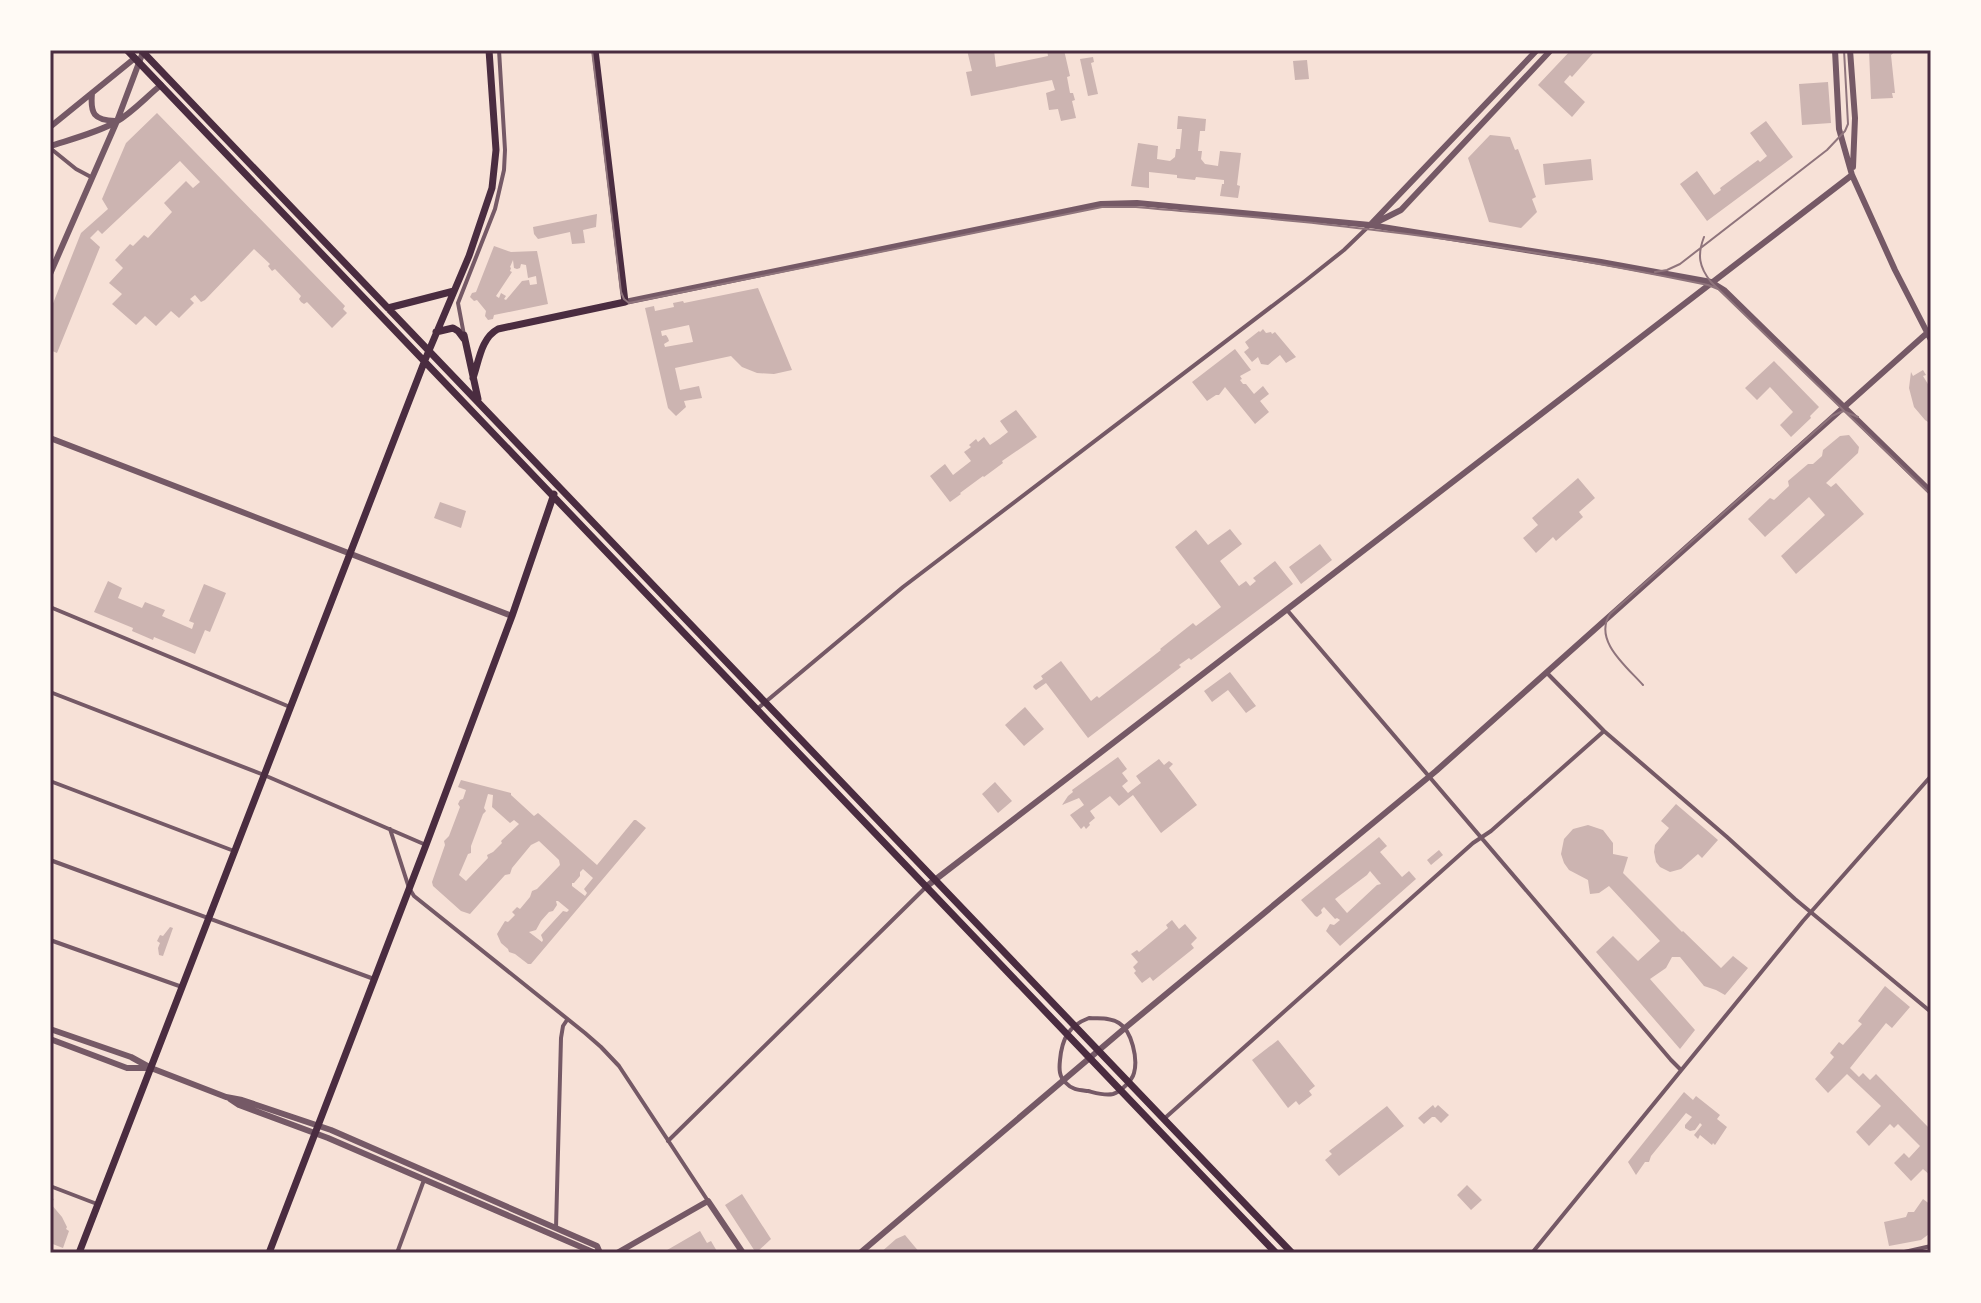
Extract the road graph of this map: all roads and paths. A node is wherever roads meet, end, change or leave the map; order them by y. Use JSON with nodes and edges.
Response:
{"nodes":[{"id":1,"x":127,"y":50,"type":"edge"},
{"id":2,"x":489,"y":50,"type":"edge"},
{"id":3,"x":499,"y":50,"type":"edge"},
{"id":4,"x":595,"y":50,"type":"edge"},
{"id":5,"x":1537,"y":50,"type":"edge"},
{"id":6,"x":1551,"y":50,"type":"edge"},
{"id":7,"x":1835,"y":50,"type":"edge"},
{"id":8,"x":1850,"y":50,"type":"edge"},
{"id":9,"x":142,"y":51,"type":"edge"},
{"id":10,"x":137,"y":61,"type":"junction"},
{"id":11,"x":161,"y":85,"type":"junction"},
{"id":12,"x":92,"y":93,"type":"junction"},
{"id":13,"x":117,"y":121,"type":"junction"},
{"id":14,"x":50,"y":127,"type":"edge"},
{"id":15,"x":50,"y":147,"type":"edge"},
{"id":16,"x":1852,"y":175,"type":"junction"},
{"id":17,"x":91,"y":177,"type":"junction"},
{"id":18,"x":1370,"y":225,"type":"junction"},
{"id":19,"x":50,"y":274,"type":"edge"},
{"id":20,"x":1711,"y":282,"type":"junction"},
{"id":21,"x":454,"y":291,"type":"junction"},
{"id":22,"x":625,"y":302,"type":"junction"},
{"id":23,"x":388,"y":308,"type":"junction"},
{"id":24,"x":436,"y":332,"type":"junction"},
{"id":25,"x":1927,"y":333,"type":"junction"},
{"id":26,"x":464,"y":338,"type":"junction"},
{"id":27,"x":1931,"y":340,"type":"edge"},
{"id":28,"x":429,"y":350,"type":"junction"},
{"id":29,"x":425,"y":360,"type":"junction"},
{"id":30,"x":473,"y":378,"type":"junction"},
{"id":31,"x":478,"y":401,"type":"junction"},
{"id":32,"x":1845,"y":407,"type":"junction"},
{"id":33,"x":50,"y":438,"type":"edge"},
{"id":34,"x":557,"y":484,"type":"junction"},
{"id":35,"x":1931,"y":492,"type":"edge"},
{"id":36,"x":553,"y":496,"type":"junction"},
{"id":37,"x":350,"y":553,"type":"junction"},
{"id":38,"x":50,"y":607,"type":"edge"},
{"id":39,"x":1286,"y":609,"type":"junction"},
{"id":40,"x":512,"y":616,"type":"junction"},
{"id":41,"x":1547,"y":673,"type":"junction"},
{"id":42,"x":50,"y":692,"type":"edge"},
{"id":43,"x":765,"y":701,"type":"junction"},
{"id":44,"x":290,"y":707,"type":"junction"},
{"id":45,"x":757,"y":709,"type":"junction"},
{"id":46,"x":1604,"y":731,"type":"junction"},
{"id":47,"x":264,"y":775,"type":"junction"},
{"id":48,"x":1931,"y":776,"type":"edge"},
{"id":49,"x":1429,"y":777,"type":"junction"},
{"id":50,"x":50,"y":781,"type":"edge"},
{"id":51,"x":390,"y":829,"type":"junction"},
{"id":52,"x":1481,"y":838,"type":"junction"},
{"id":53,"x":426,"y":845,"type":"junction"},
{"id":54,"x":234,"y":851,"type":"junction"},
{"id":55,"x":50,"y":860,"type":"edge"},
{"id":56,"x":935,"y":879,"type":"junction"},
{"id":57,"x":927,"y":886,"type":"junction"},
{"id":58,"x":409,"y":888,"type":"junction"},
{"id":59,"x":1810,"y":912,"type":"junction"},
{"id":60,"x":209,"y":917,"type":"junction"},
{"id":61,"x":50,"y":940,"type":"edge"},
{"id":62,"x":374,"y":980,"type":"junction"},
{"id":63,"x":182,"y":987,"type":"junction"},
{"id":64,"x":1931,"y":1012,"type":"edge"},
{"id":65,"x":568,"y":1019,"type":"junction"},
{"id":66,"x":1075,"y":1026,"type":"junction"},
{"id":67,"x":1125,"y":1028,"type":"junction"},
{"id":68,"x":50,"y":1029,"type":"edge"},
{"id":69,"x":1068,"y":1033,"type":"junction"},
{"id":70,"x":50,"y":1039,"type":"edge"},
{"id":71,"x":1098,"y":1050,"type":"junction"},
{"id":72,"x":1090,"y":1057,"type":"junction"},
{"id":73,"x":151,"y":1068,"type":"junction"},
{"id":74,"x":1681,"y":1070,"type":"junction"},
{"id":75,"x":1063,"y":1081,"type":"junction"},
{"id":76,"x":1129,"y":1082,"type":"junction"},
{"id":77,"x":1121,"y":1089,"type":"junction"},
{"id":78,"x":1164,"y":1118,"type":"junction"},
{"id":79,"x":317,"y":1130,"type":"junction"},
{"id":80,"x":668,"y":1141,"type":"junction"},
{"id":81,"x":426,"y":1176,"type":"junction"},
{"id":82,"x":50,"y":1186,"type":"edge"},
{"id":83,"x":708,"y":1201,"type":"junction"},
{"id":84,"x":97,"y":1204,"type":"junction"},
{"id":85,"x":556,"y":1228,"type":"junction"},
{"id":86,"x":1931,"y":1246,"type":"edge"},
{"id":87,"x":79,"y":1253,"type":"edge"},
{"id":88,"x":269,"y":1253,"type":"edge"},
{"id":89,"x":397,"y":1253,"type":"edge"},
{"id":90,"x":597,"y":1253,"type":"edge"},
{"id":91,"x":617,"y":1253,"type":"edge"},
{"id":92,"x":743,"y":1253,"type":"edge"},
{"id":93,"x":860,"y":1253,"type":"edge"},
{"id":94,"x":1276,"y":1253,"type":"edge"},
{"id":95,"x":1292,"y":1253,"type":"edge"},
{"id":96,"x":1532,"y":1253,"type":"edge"},
{"id":97,"x":1900,"y":1253,"type":"edge"},
{"id":98,"x":1927,"y":1253,"type":"edge"}],
"edges":[{"from":1,"to":10,"type":"main road"},
{"from":2,"to":21,"type":"main road"},
{"from":3,"to":26,"type":"street"},
{"from":4,"to":22,"type":"main road"},
{"from":5,"to":18,"type":"street"},
{"from":6,"to":18,"type":"street"},
{"from":7,"to":16,"type":"street"},
{"from":8,"to":16,"type":"street"},
{"from":9,"to":10,"type":"street"},
{"from":9,"to":23,"type":"main road"},
{"from":10,"to":11,"type":"main road"},
{"from":10,"to":12,"type":"street"},
{"from":10,"to":13,"type":"street"},
{"from":11,"to":13,"type":"street"},
{"from":11,"to":29,"type":"main road"},
{"from":12,"to":13,"type":"street"},
{"from":12,"to":14,"type":"street"},
{"from":13,"to":15,"type":"street"},
{"from":13,"to":17,"type":"street"},
{"from":15,"to":17,"type":"street"},
{"from":16,"to":20,"type":"street"},
{"from":16,"to":25,"type":"street"},
{"from":17,"to":19,"type":"street"},
{"from":18,"to":20,"type":"street"},
{"from":18,"to":22,"type":"street"},
{"from":18,"to":43,"type":"street"},
{"from":20,"to":32,"type":"street"},
{"from":20,"to":39,"type":"street"},
{"from":21,"to":23,"type":"main road"},
{"from":21,"to":24,"type":"main road"},
{"from":22,"to":30,"type":"main road"},
{"from":23,"to":28,"type":"main road"},
{"from":24,"to":26,"type":"main road"},
{"from":24,"to":28,"type":"main road"},
{"from":25,"to":27,"type":"street"},
{"from":25,"to":32,"type":"street"},
{"from":26,"to":30,"type":"main road"},
{"from":28,"to":29,"type":"main road"},
{"from":28,"to":31,"type":"main road"},
{"from":29,"to":36,"type":"main road"},
{"from":29,"to":37,"type":"main road"},
{"from":30,"to":31,"type":"main road"},
{"from":31,"to":34,"type":"main road"},
{"from":32,"to":35,"type":"street"},
{"from":32,"to":41,"type":"street"},
{"from":33,"to":37,"type":"street"},
{"from":34,"to":36,"type":"main road"},
{"from":34,"to":43,"type":"main road"},
{"from":36,"to":40,"type":"main road"},
{"from":36,"to":45,"type":"main road"},
{"from":37,"to":40,"type":"street"},
{"from":37,"to":44,"type":"main road"},
{"from":38,"to":44,"type":"street"},
{"from":39,"to":49,"type":"street"},
{"from":39,"to":56,"type":"street"},
{"from":40,"to":53,"type":"main road"},
{"from":41,"to":46,"type":"street"},
{"from":41,"to":49,"type":"street"},
{"from":42,"to":47,"type":"street"},
{"from":43,"to":45,"type":"street"},
{"from":43,"to":56,"type":"main road"},
{"from":44,"to":47,"type":"main road"},
{"from":45,"to":57,"type":"main road"},
{"from":46,"to":52,"type":"street"},
{"from":46,"to":59,"type":"street"},
{"from":47,"to":51,"type":"street"},
{"from":47,"to":54,"type":"main road"},
{"from":48,"to":59,"type":"street"},
{"from":49,"to":52,"type":"street"},
{"from":49,"to":67,"type":"street"},
{"from":50,"to":54,"type":"street"},
{"from":51,"to":53,"type":"street"},
{"from":51,"to":58,"type":"street"},
{"from":52,"to":74,"type":"street"},
{"from":52,"to":78,"type":"street"},
{"from":53,"to":58,"type":"main road"},
{"from":54,"to":60,"type":"main road"},
{"from":55,"to":60,"type":"street"},
{"from":56,"to":57,"type":"street"},
{"from":56,"to":66,"type":"main road"},
{"from":57,"to":69,"type":"main road"},
{"from":57,"to":80,"type":"street"},
{"from":58,"to":62,"type":"main road"},
{"from":58,"to":65,"type":"street"},
{"from":59,"to":64,"type":"street"},
{"from":59,"to":74,"type":"street"},
{"from":60,"to":62,"type":"street"},
{"from":60,"to":63,"type":"main road"},
{"from":61,"to":63,"type":"street"},
{"from":62,"to":79,"type":"main road"},
{"from":63,"to":73,"type":"main road"},
{"from":65,"to":80,"type":"street"},
{"from":65,"to":85,"type":"street"},
{"from":66,"to":67,"type":"street"},
{"from":66,"to":69,"type":"street"},
{"from":66,"to":71,"type":"main road"},
{"from":67,"to":71,"type":"street"},
{"from":67,"to":76,"type":"street"},
{"from":68,"to":73,"type":"street"},
{"from":69,"to":72,"type":"main road"},
{"from":69,"to":75,"type":"street"},
{"from":70,"to":73,"type":"street"},
{"from":71,"to":72,"type":"street"},
{"from":71,"to":76,"type":"main road"},
{"from":72,"to":75,"type":"street"},
{"from":72,"to":77,"type":"main road"},
{"from":73,"to":79,"type":"street"},
{"from":73,"to":84,"type":"main road"},
{"from":74,"to":96,"type":"street"},
{"from":75,"to":77,"type":"street"},
{"from":75,"to":93,"type":"street"},
{"from":76,"to":77,"type":"street"},
{"from":76,"to":78,"type":"main road"},
{"from":77,"to":94,"type":"main road"},
{"from":78,"to":95,"type":"main road"},
{"from":79,"to":81,"type":"street"},
{"from":79,"to":88,"type":"main road"},
{"from":80,"to":83,"type":"street"},
{"from":81,"to":85,"type":"street"},
{"from":81,"to":89,"type":"street"},
{"from":81,"to":90,"type":"street"},
{"from":82,"to":84,"type":"street"},
{"from":83,"to":91,"type":"street"},
{"from":83,"to":92,"type":"street"},
{"from":84,"to":87,"type":"main road"},
{"from":85,"to":90,"type":"street"},
{"from":86,"to":97,"type":"street"},
{"from":86,"to":98,"type":"street"}]}
